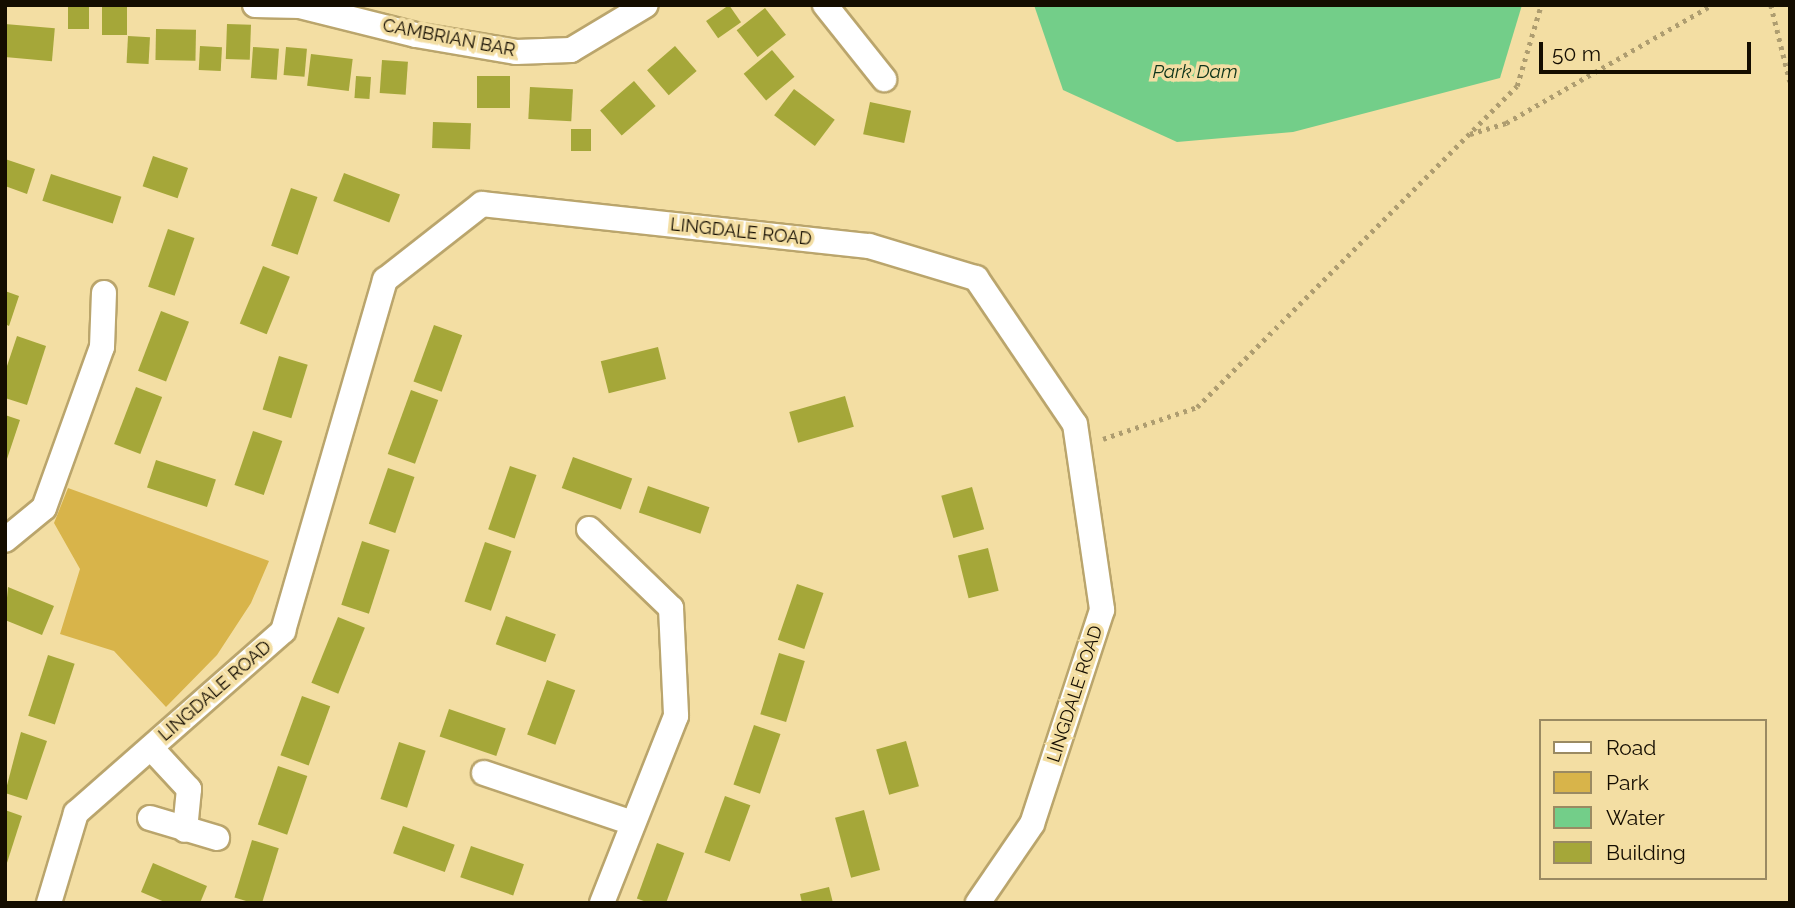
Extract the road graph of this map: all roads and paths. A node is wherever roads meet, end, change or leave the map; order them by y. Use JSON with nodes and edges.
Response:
{"nodes":[{"id":1,"x":255,"y":5,"type":"edge"},
{"id":2,"x":646,"y":5,"type":"edge"},
{"id":3,"x":825,"y":5,"type":"edge"},
{"id":4,"x":1541,"y":5,"type":"edge"},
{"id":5,"x":1712,"y":5,"type":"edge"},
{"id":6,"x":1771,"y":5,"type":"edge"},
{"id":7,"x":326,"y":8,"type":"edge"},
{"id":8,"x":884,"y":79,"type":"dead end"},
{"id":9,"x":1790,"y":82,"type":"edge"},
{"id":10,"x":1468,"y":135,"type":"junction"},
{"id":11,"x":104,"y":293,"type":"dead end"},
{"id":12,"x":1079,"y":448,"type":"junction"},
{"id":13,"x":589,"y":529,"type":"dead end"},
{"id":14,"x":5,"y":540,"type":"edge"},
{"id":15,"x":151,"y":748,"type":"junction"},
{"id":16,"x":484,"y":773,"type":"dead end"},
{"id":17,"x":150,"y":818,"type":"dead end"},
{"id":18,"x":633,"y":823,"type":"junction"},
{"id":19,"x":185,"y":830,"type":"junction"},
{"id":20,"x":217,"y":838,"type":"dead end"},
{"id":21,"x":49,"y":903,"type":"edge"},
{"id":22,"x":602,"y":903,"type":"edge"},
{"id":23,"x":978,"y":903,"type":"edge"}],
"edges":[{"from":1,"to":7,"type":"street","name":"CAMBRIAN BAR"},
{"from":2,"to":7,"type":"street","name":"CAMBRIAN BAR"},
{"from":3,"to":8,"type":"street"},
{"from":4,"to":10,"type":"path"},
{"from":5,"to":10,"type":"path"},
{"from":6,"to":9,"type":"path"},
{"from":10,"to":12,"type":"path"},
{"from":11,"to":14,"type":"street"},
{"from":12,"to":15,"type":"street","name":"LINGDALE ROAD"},
{"from":12,"to":23,"type":"street","name":"LINGDALE ROAD"},
{"from":13,"to":18,"type":"street"},
{"from":15,"to":19,"type":"street","name":"LINGDALE ROAD"},
{"from":15,"to":21,"type":"street","name":"LINGDALE ROAD"},
{"from":16,"to":18,"type":"street"},
{"from":17,"to":19,"type":"street"},
{"from":18,"to":22,"type":"street"},
{"from":19,"to":20,"type":"street"}]}
